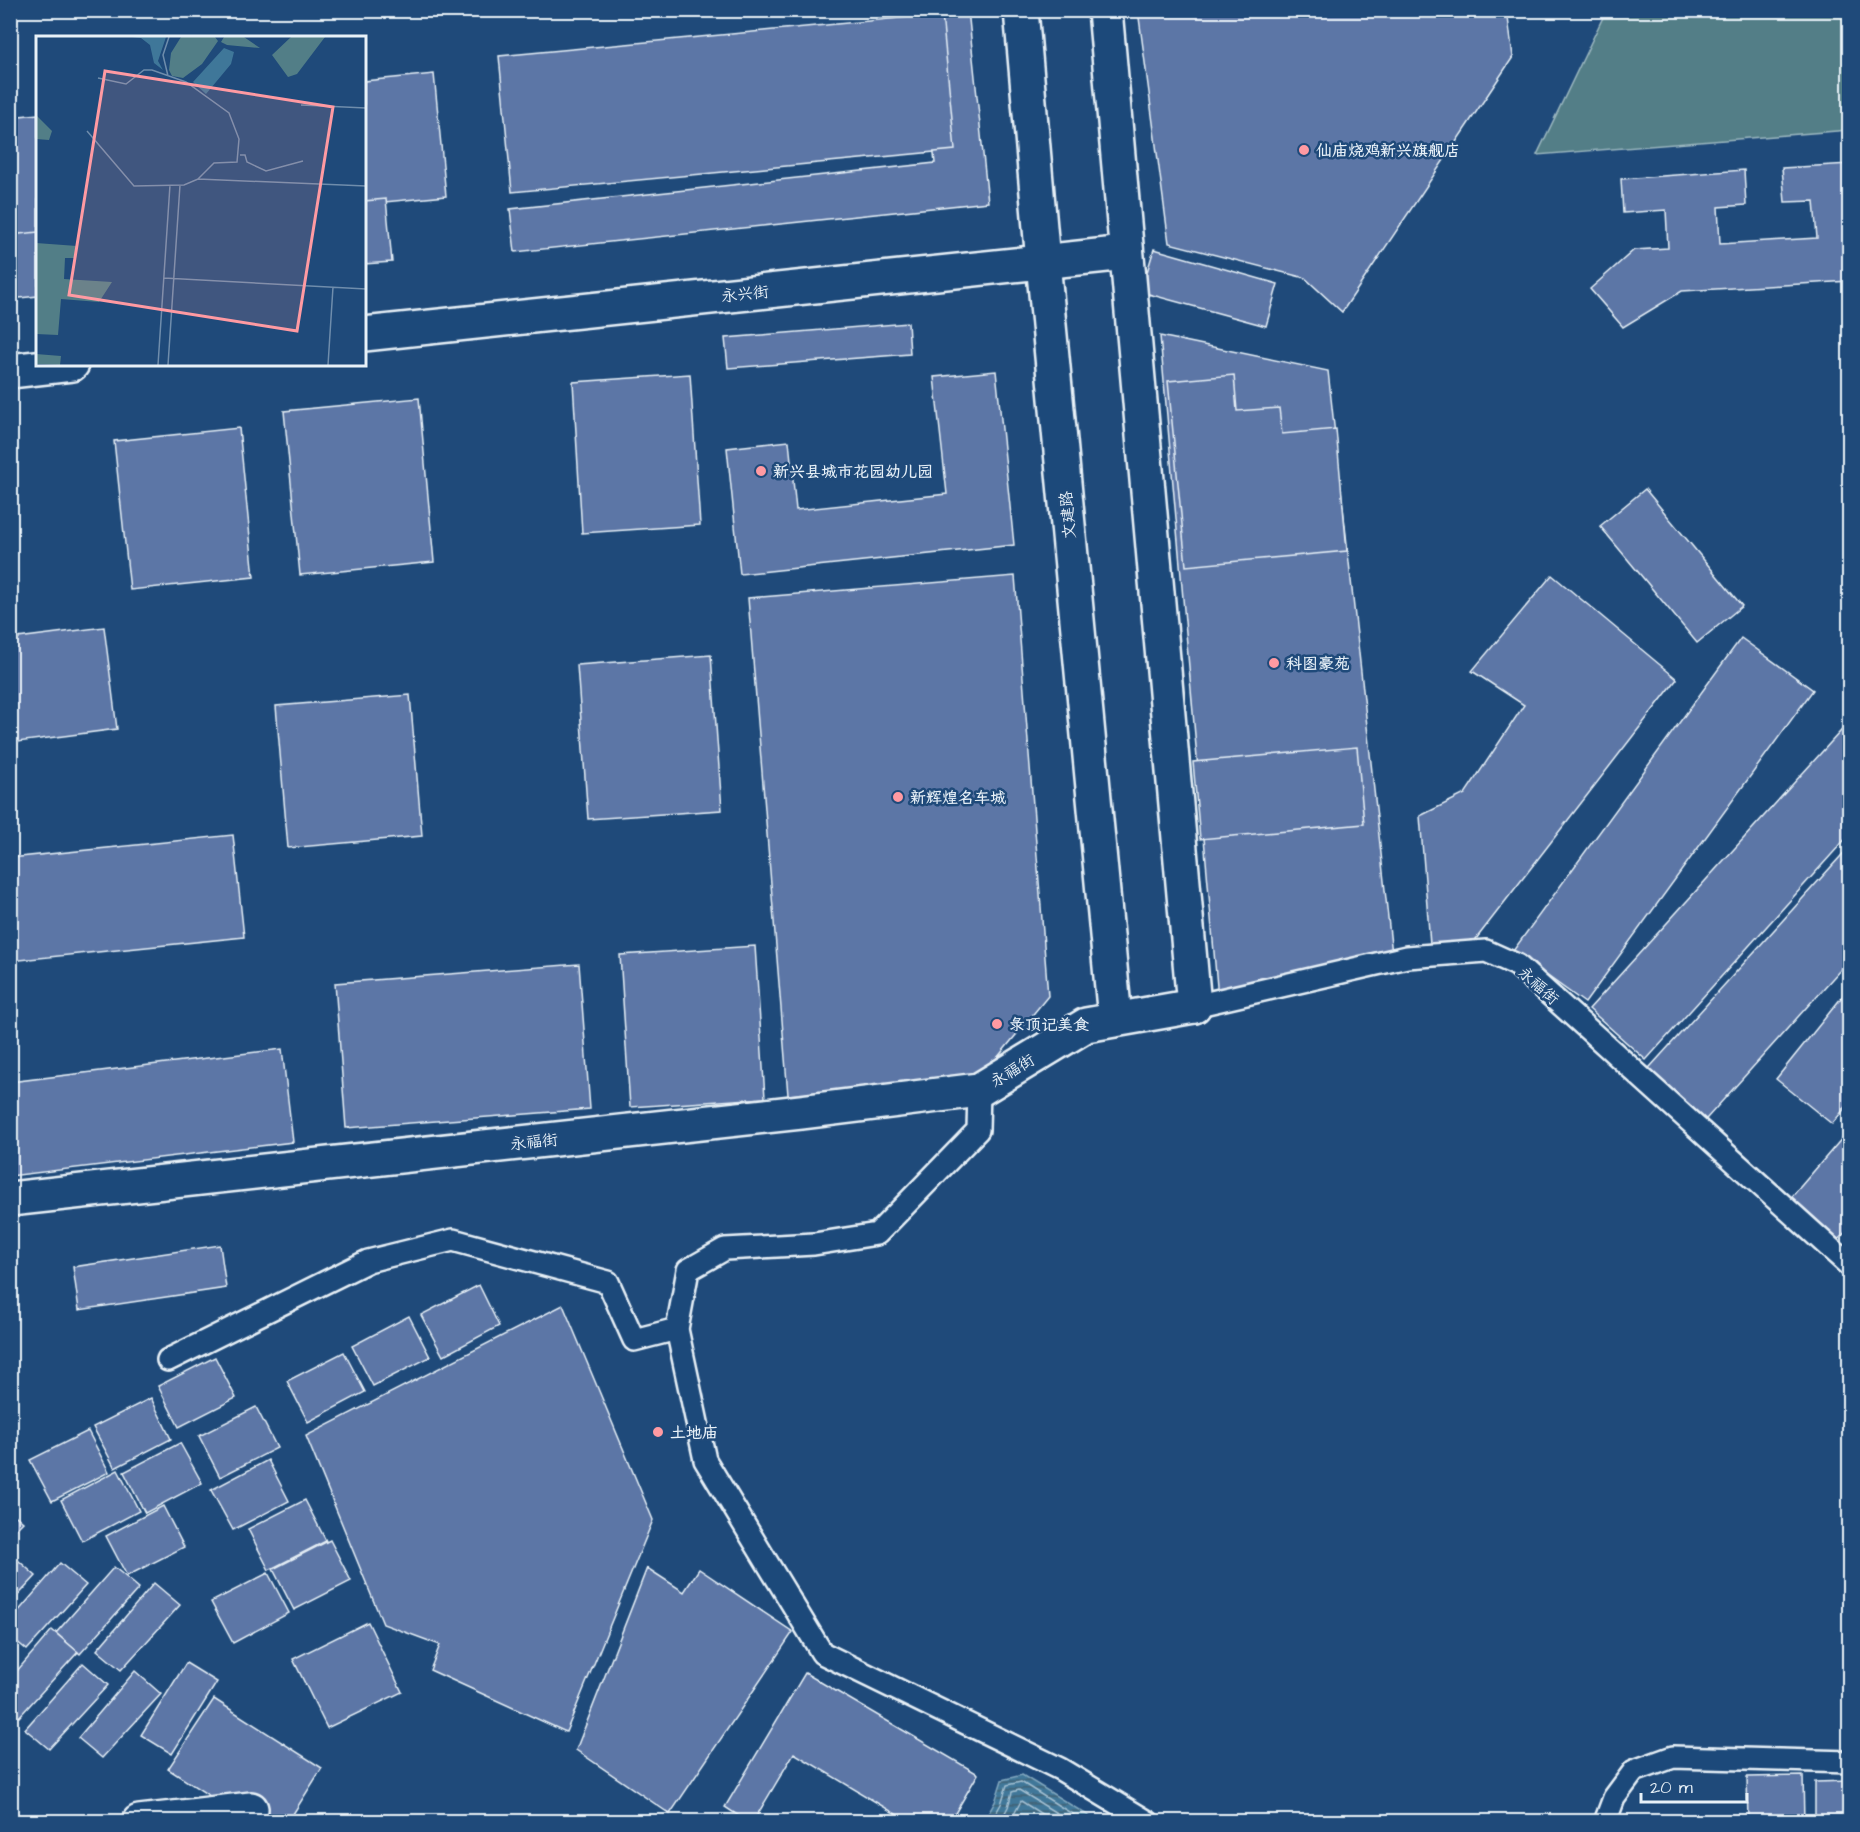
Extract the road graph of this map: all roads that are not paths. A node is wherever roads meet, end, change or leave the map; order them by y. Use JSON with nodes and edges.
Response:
{"nodes":[{"id":1,"x":1021,"y":10,"type":"edge"},
{"id":2,"x":1105,"y":10,"type":"edge"},
{"id":3,"x":1126,"y":253,"type":"junction"},
{"id":4,"x":1042,"y":262,"type":"junction"},
{"id":5,"x":366,"y":334,"type":"edge"},
{"id":6,"x":54,"y":366,"type":"edge"},
{"id":7,"x":10,"y":371,"type":"edge"},
{"id":8,"x":1194,"y":1006,"type":"junction"},
{"id":9,"x":1115,"y":1018,"type":"junction"},
{"id":10,"x":979,"y":1090,"type":"junction"},
{"id":11,"x":10,"y":1199,"type":"edge"},
{"id":12,"x":1850,"y":1266,"type":"edge"},
{"id":13,"x":677,"y":1329,"type":"junction"},
{"id":14,"x":168,"y":1360,"type":"dead end"},
{"id":15,"x":1850,"y":1762,"type":"edge"},
{"id":16,"x":251,"y":1809,"type":"dead end"},
{"id":17,"x":139,"y":1821,"type":"edge"},
{"id":18,"x":1148,"y":1821,"type":"edge"},
{"id":19,"x":1605,"y":1821,"type":"edge"}],
"edges":[{"from":1,"to":4,"type":"street","name":"文建路"},
{"from":2,"to":3,"type":"street"},
{"from":3,"to":4,"type":"street","name":"永兴街"},
{"from":3,"to":8,"type":"street"},
{"from":4,"to":5,"type":"street","name":"永兴街"},
{"from":4,"to":9,"type":"street","name":"文建路"},
{"from":6,"to":7,"type":"street"},
{"from":8,"to":9,"type":"street","name":"永福街"},
{"from":8,"to":12,"type":"lane","name":"永福街"},
{"from":9,"to":10,"type":"street","name":"永福街"},
{"from":10,"to":11,"type":"street","name":"永福街"},
{"from":10,"to":13,"type":"lane"},
{"from":13,"to":14,"type":"lane"},
{"from":13,"to":18,"type":"lane"},
{"from":15,"to":19,"type":"lane"},
{"from":16,"to":17,"type":"street"}]}
